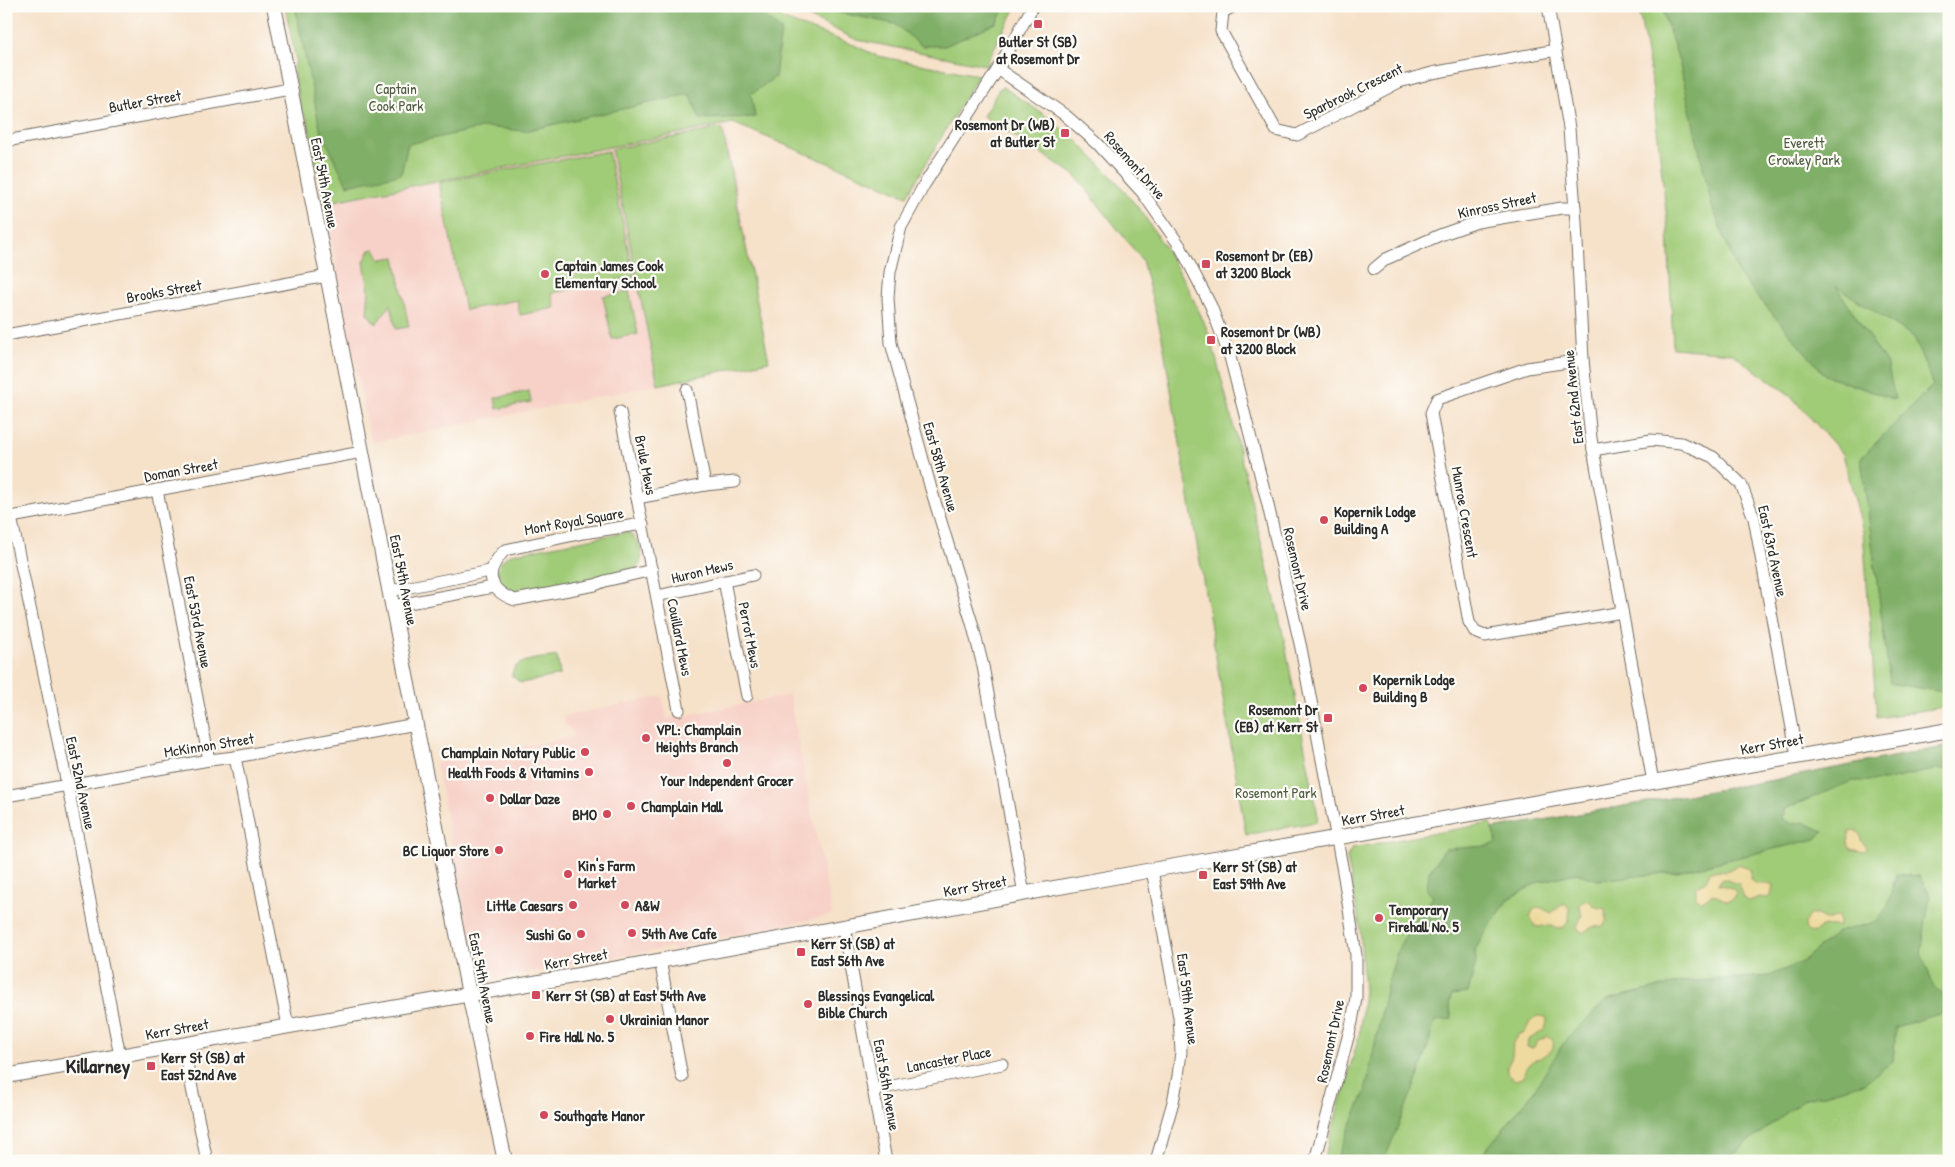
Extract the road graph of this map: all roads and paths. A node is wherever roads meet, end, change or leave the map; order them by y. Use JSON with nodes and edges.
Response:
{"nodes":[{"id":1,"x":274,"y":6,"type":"edge"},
{"id":2,"x":1033,"y":6,"type":"edge"},
{"id":3,"x":1234,"y":6,"type":"edge"},
{"id":4,"x":1548,"y":6,"type":"edge"},
{"id":5,"x":1556,"y":50,"type":"junction"},
{"id":6,"x":998,"y":69,"type":"junction"},
{"id":7,"x":290,"y":89,"type":"junction"},
{"id":8,"x":6,"y":141,"type":"edge"},
{"id":9,"x":1575,"y":208,"type":"junction"},
{"id":10,"x":1374,"y":269,"type":"dead end"},
{"id":11,"x":327,"y":276,"type":"junction"},
{"id":12,"x":6,"y":335,"type":"edge"},
{"id":13,"x":1583,"y":360,"type":"junction"},
{"id":14,"x":687,"y":390,"type":"dead end"},
{"id":15,"x":620,"y":412,"type":"dead end"},
{"id":16,"x":1593,"y":450,"type":"junction"},
{"id":17,"x":362,"y":452,"type":"junction"},
{"id":18,"x":735,"y":482,"type":"dead end"},
{"id":19,"x":705,"y":485,"type":"junction"},
{"id":20,"x":157,"y":490,"type":"junction"},
{"id":21,"x":637,"y":498,"type":"junction"},
{"id":22,"x":9,"y":517,"type":"edge"},
{"id":23,"x":643,"y":524,"type":"junction"},
{"id":24,"x":652,"y":570,"type":"junction"},
{"id":25,"x":490,"y":571,"type":"junction"},
{"id":26,"x":753,"y":575,"type":"dead end"},
{"id":27,"x":724,"y":581,"type":"junction"},
{"id":28,"x":493,"y":587,"type":"junction"},
{"id":29,"x":390,"y":591,"type":"junction"},
{"id":30,"x":657,"y":596,"type":"junction"},
{"id":31,"x":393,"y":606,"type":"junction"},
{"id":32,"x":1622,"y":612,"type":"junction"},
{"id":33,"x":747,"y":696,"type":"dead end"},
{"id":34,"x":679,"y":710,"type":"dead end"},
{"id":35,"x":416,"y":724,"type":"junction"},
{"id":36,"x":1949,"y":730,"type":"edge"},
{"id":37,"x":1797,"y":756,"type":"junction"},
{"id":38,"x":235,"y":757,"type":"junction"},
{"id":39,"x":209,"y":760,"type":"junction"},
{"id":40,"x":1653,"y":782,"type":"junction"},
{"id":41,"x":66,"y":785,"type":"junction"},
{"id":42,"x":6,"y":796,"type":"edge"},
{"id":43,"x":1337,"y":838,"type":"junction"},
{"id":44,"x":1152,"y":870,"type":"junction"},
{"id":45,"x":1024,"y":894,"type":"junction"},
{"id":46,"x":844,"y":927,"type":"junction"},
{"id":47,"x":660,"y":960,"type":"junction"},
{"id":48,"x":470,"y":994,"type":"junction"},
{"id":49,"x":288,"y":1026,"type":"junction"},
{"id":50,"x":183,"y":1045,"type":"junction"},
{"id":51,"x":120,"y":1056,"type":"junction"},
{"id":52,"x":1002,"y":1064,"type":"dead end"},
{"id":53,"x":6,"y":1076,"type":"edge"},
{"id":54,"x":682,"y":1077,"type":"dead end"},
{"id":55,"x":873,"y":1090,"type":"junction"},
{"id":56,"x":207,"y":1161,"type":"edge"},
{"id":57,"x":504,"y":1161,"type":"edge"},
{"id":58,"x":886,"y":1161,"type":"edge"},
{"id":59,"x":1156,"y":1161,"type":"edge"},
{"id":60,"x":1315,"y":1161,"type":"edge"}],
"edges":[{"from":1,"to":7,"type":"street","name":"East 54th Avenue"},
{"from":2,"to":6,"type":"street"},
{"from":3,"to":5,"type":"street","name":"Sparbrook Crescent"},
{"from":4,"to":5,"type":"street","name":"East 62nd Avenue"},
{"from":5,"to":9,"type":"street","name":"East 62nd Avenue"},
{"from":6,"to":43,"type":"street","name":"Rosemont Drive"},
{"from":6,"to":45,"type":"street","name":"East 58th Avenue"},
{"from":7,"to":8,"type":"street","name":"Butler Street"},
{"from":7,"to":11,"type":"street","name":"East 54th Avenue"},
{"from":9,"to":10,"type":"street","name":"Kinross Street"},
{"from":9,"to":13,"type":"street","name":"East 62nd Avenue"},
{"from":11,"to":12,"type":"street","name":"Brooks Street"},
{"from":11,"to":17,"type":"street","name":"East 54th Avenue"},
{"from":13,"to":16,"type":"street","name":"East 62nd Avenue"},
{"from":13,"to":32,"type":"street","name":"Munroe Crescent"},
{"from":14,"to":19,"type":"street"},
{"from":15,"to":21,"type":"street","name":"Brule Mews"},
{"from":16,"to":32,"type":"street","name":"East 62nd Avenue"},
{"from":16,"to":37,"type":"street","name":"East 63rd Avenue"},
{"from":17,"to":20,"type":"street","name":"Doman Street"},
{"from":17,"to":29,"type":"street","name":"East 54th Avenue"},
{"from":18,"to":19,"type":"street"},
{"from":19,"to":21,"type":"street"},
{"from":20,"to":22,"type":"street","name":"Doman Street"},
{"from":20,"to":39,"type":"street","name":"East 53rd Avenue"},
{"from":21,"to":23,"type":"street","name":"Brule Mews"},
{"from":22,"to":41,"type":"street","name":"East 52nd Avenue"},
{"from":23,"to":24,"type":"street","name":"Mont Royal Square"},
{"from":23,"to":25,"type":"street","name":"Mont Royal Square"},
{"from":24,"to":28,"type":"street"},
{"from":24,"to":30,"type":"street","name":"Couillard Mews"},
{"from":25,"to":28,"type":"street"},
{"from":25,"to":29,"type":"street"},
{"from":26,"to":27,"type":"street","name":"Huron Mews"},
{"from":27,"to":30,"type":"street","name":"Huron Mews"},
{"from":27,"to":33,"type":"street","name":"Perrot Mews"},
{"from":28,"to":31,"type":"street"},
{"from":29,"to":31,"type":"street","name":"East 54th Avenue"},
{"from":30,"to":34,"type":"street","name":"Couillard Mews"},
{"from":31,"to":35,"type":"street","name":"East 54th Avenue"},
{"from":32,"to":40,"type":"street","name":"East 62nd Avenue"},
{"from":35,"to":38,"type":"street","name":"McKinnon Street"},
{"from":35,"to":48,"type":"street","name":"East 54th Avenue"},
{"from":36,"to":37,"type":"street","name":"Kerr Street"},
{"from":37,"to":40,"type":"street","name":"Kerr Street"},
{"from":38,"to":39,"type":"street","name":"McKinnon Street"},
{"from":38,"to":49,"type":"street"},
{"from":39,"to":41,"type":"street","name":"McKinnon Street"},
{"from":40,"to":43,"type":"street","name":"Kerr Street"},
{"from":41,"to":42,"type":"street","name":"McKinnon Street"},
{"from":41,"to":51,"type":"street","name":"East 52nd Avenue"},
{"from":43,"to":44,"type":"street","name":"Kerr Street"},
{"from":43,"to":60,"type":"street","name":"Rosemont Drive"},
{"from":44,"to":45,"type":"street","name":"Kerr Street"},
{"from":44,"to":59,"type":"street","name":"East 59th Avenue"},
{"from":45,"to":46,"type":"street","name":"Kerr Street"},
{"from":46,"to":47,"type":"street","name":"Kerr Street"},
{"from":46,"to":55,"type":"street","name":"East 56th Avenue"},
{"from":47,"to":48,"type":"street","name":"Kerr Street"},
{"from":47,"to":54,"type":"street"},
{"from":48,"to":49,"type":"street","name":"Kerr Street"},
{"from":48,"to":57,"type":"street","name":"East 54th Avenue"},
{"from":49,"to":50,"type":"street","name":"Kerr Street"},
{"from":50,"to":51,"type":"street","name":"Kerr Street"},
{"from":50,"to":56,"type":"street"},
{"from":51,"to":53,"type":"street","name":"Kerr Street"},
{"from":52,"to":55,"type":"street","name":"Lancaster Place"},
{"from":55,"to":58,"type":"street","name":"East 56th Avenue"}]}
